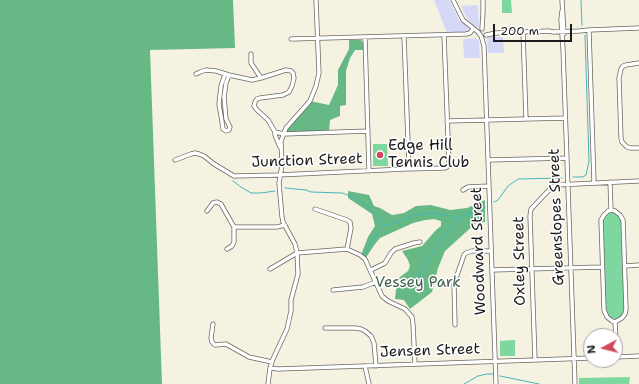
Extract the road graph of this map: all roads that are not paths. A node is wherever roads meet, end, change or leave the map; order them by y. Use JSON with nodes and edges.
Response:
{"nodes":[{"id":1,"x":316,"y":0,"type":"edge"},
{"id":2,"x":453,"y":0,"type":"edge"},
{"id":3,"x":483,"y":0,"type":"edge"},
{"id":4,"x":562,"y":0,"type":"edge"},
{"id":5,"x":639,"y":28,"type":"edge"},
{"id":6,"x":473,"y":29,"type":"junction"},
{"id":7,"x":563,"y":30,"type":"junction"},
{"id":8,"x":589,"y":30,"type":"junction"},
{"id":9,"x":523,"y":32,"type":"junction"},
{"id":10,"x":483,"y":33,"type":"junction"},
{"id":11,"x":444,"y":35,"type":"junction"},
{"id":12,"x":404,"y":36,"type":"junction"},
{"id":13,"x":365,"y":37,"type":"junction"},
{"id":14,"x":291,"y":39,"type":"dead end"},
{"id":15,"x":318,"y":39,"type":"junction"},
{"id":16,"x":251,"y":54,"type":"dead end"},
{"id":17,"x":639,"y":63,"type":"edge"},
{"id":18,"x":196,"y":74,"type":"dead end"},
{"id":19,"x":227,"y":74,"type":"junction"},
{"id":20,"x":261,"y":78,"type":"junction"},
{"id":21,"x":565,"y":118,"type":"junction"},
{"id":22,"x":526,"y":119,"type":"junction"},
{"id":23,"x":447,"y":121,"type":"junction"},
{"id":24,"x":486,"y":121,"type":"junction"},
{"id":25,"x":368,"y":131,"type":"junction"},
{"id":26,"x":275,"y":132,"type":"junction"},
{"id":27,"x":284,"y":134,"type":"junction"},
{"id":28,"x":281,"y":148,"type":"junction"},
{"id":29,"x":639,"y":148,"type":"edge"},
{"id":30,"x":567,"y":158,"type":"junction"},
{"id":31,"x":175,"y":160,"type":"dead end"},
{"id":32,"x":488,"y":160,"type":"junction"},
{"id":33,"x":409,"y":168,"type":"junction"},
{"id":34,"x":370,"y":171,"type":"junction"},
{"id":35,"x":280,"y":174,"type":"junction"},
{"id":36,"x":639,"y":181,"type":"edge"},
{"id":37,"x":610,"y":182,"type":"junction"},
{"id":38,"x":594,"y":183,"type":"junction"},
{"id":39,"x":568,"y":184,"type":"junction"},
{"id":40,"x":488,"y":186,"type":"junction"},
{"id":41,"x":464,"y":190,"type":"dead end"},
{"id":42,"x":315,"y":209,"type":"dead end"},
{"id":43,"x":611,"y":210,"type":"junction"},
{"id":44,"x":207,"y":211,"type":"dead end"},
{"id":45,"x":284,"y":225,"type":"junction"},
{"id":46,"x":234,"y":227,"type":"junction"},
{"id":47,"x":420,"y":242,"type":"dead end"},
{"id":48,"x":227,"y":249,"type":"dead end"},
{"id":49,"x":347,"y":249,"type":"junction"},
{"id":50,"x":491,"y":251,"type":"junction"},
{"id":51,"x":297,"y":253,"type":"junction"},
{"id":52,"x":639,"y":265,"type":"edge"},
{"id":53,"x":625,"y":266,"type":"junction"},
{"id":54,"x":602,"y":267,"type":"junction"},
{"id":55,"x":571,"y":268,"type":"junction"},
{"id":56,"x":270,"y":269,"type":"dead end"},
{"id":57,"x":532,"y":269,"type":"junction"},
{"id":58,"x":371,"y":270,"type":"junction"},
{"id":59,"x":492,"y":270,"type":"junction"},
{"id":60,"x":376,"y":282,"type":"junction"},
{"id":61,"x":333,"y":290,"type":"dead end"},
{"id":62,"x":615,"y":322,"type":"junction"},
{"id":63,"x":213,"y":324,"type":"dead end"},
{"id":64,"x":455,"y":325,"type":"dead end"},
{"id":65,"x":326,"y":328,"type":"dead end"},
{"id":66,"x":615,"y":328,"type":"edge"},
{"id":67,"x":639,"y":356,"type":"edge"},
{"id":68,"x":623,"y":357,"type":"edge"},
{"id":69,"x":574,"y":358,"type":"junction"},
{"id":70,"x":583,"y":358,"type":"edge"},
{"id":71,"x":535,"y":360,"type":"junction"},
{"id":72,"x":495,"y":361,"type":"junction"},
{"id":73,"x":272,"y":362,"type":"junction"},
{"id":74,"x":415,"y":364,"type":"junction"},
{"id":75,"x":365,"y":366,"type":"junction"},
{"id":76,"x":376,"y":366,"type":"junction"},
{"id":77,"x":270,"y":368,"type":"junction"},
{"id":78,"x":268,"y":384,"type":"edge"},
{"id":79,"x":369,"y":384,"type":"edge"},
{"id":80,"x":496,"y":384,"type":"edge"},
{"id":81,"x":575,"y":384,"type":"edge"}],
"edges":[{"from":1,"to":15,"type":"street"},
{"from":2,"to":6,"type":"street"},
{"from":3,"to":10,"type":"street","name":"Woodward Street"},
{"from":4,"to":7,"type":"street","name":"Greenslopes Street"},
{"from":5,"to":8,"type":"street"},
{"from":6,"to":10,"type":"street"},
{"from":6,"to":11,"type":"street"},
{"from":7,"to":8,"type":"street"},
{"from":7,"to":9,"type":"street"},
{"from":7,"to":21,"type":"street","name":"Greenslopes Street"},
{"from":8,"to":38,"type":"street"},
{"from":9,"to":10,"type":"street"},
{"from":9,"to":22,"type":"street"},
{"from":10,"to":24,"type":"street","name":"Woodward Street"},
{"from":11,"to":12,"type":"street"},
{"from":11,"to":23,"type":"street"},
{"from":12,"to":13,"type":"street"},
{"from":12,"to":33,"type":"street"},
{"from":13,"to":15,"type":"street"},
{"from":13,"to":25,"type":"street"},
{"from":14,"to":15,"type":"street"},
{"from":15,"to":27,"type":"street"},
{"from":16,"to":20,"type":"street"},
{"from":17,"to":29,"type":"street"},
{"from":18,"to":19,"type":"street"},
{"from":19,"to":19,"type":"street"},
{"from":19,"to":20,"type":"street"},
{"from":20,"to":26,"type":"street"},
{"from":21,"to":22,"type":"street"},
{"from":21,"to":30,"type":"street","name":"Greenslopes Street"},
{"from":22,"to":24,"type":"street"},
{"from":23,"to":24,"type":"street"},
{"from":23,"to":33,"type":"street","name":"Junction Street"},
{"from":24,"to":32,"type":"street","name":"Woodward Street"},
{"from":25,"to":27,"type":"street"},
{"from":25,"to":34,"type":"street"},
{"from":26,"to":27,"type":"street"},
{"from":26,"to":28,"type":"street"},
{"from":27,"to":28,"type":"street"},
{"from":28,"to":35,"type":"street"},
{"from":30,"to":32,"type":"street"},
{"from":30,"to":39,"type":"street","name":"Greenslopes Street"},
{"from":31,"to":35,"type":"street","name":"Junction Street"},
{"from":32,"to":40,"type":"street","name":"Woodward Street"},
{"from":33,"to":34,"type":"street","name":"Junction Street"},
{"from":34,"to":35,"type":"street","name":"Junction Street"},
{"from":35,"to":45,"type":"street"},
{"from":36,"to":37,"type":"street","name":"Oxley Street"},
{"from":37,"to":38,"type":"street","name":"Oxley Street"},
{"from":37,"to":43,"type":"street"},
{"from":38,"to":39,"type":"street","name":"Oxley Street"},
{"from":39,"to":55,"type":"street","name":"Greenslopes Street"},
{"from":39,"to":57,"type":"street","name":"Oxley Street"},
{"from":40,"to":41,"type":"street"},
{"from":40,"to":50,"type":"street","name":"Woodward Street"},
{"from":42,"to":49,"type":"street"},
{"from":43,"to":53,"type":"street"},
{"from":43,"to":54,"type":"street"},
{"from":44,"to":46,"type":"street"},
{"from":45,"to":46,"type":"street"},
{"from":45,"to":51,"type":"street"},
{"from":46,"to":48,"type":"street"},
{"from":47,"to":58,"type":"street"},
{"from":49,"to":51,"type":"street"},
{"from":49,"to":58,"type":"street"},
{"from":50,"to":59,"type":"street","name":"Woodward Street"},
{"from":50,"to":64,"type":"street"},
{"from":51,"to":56,"type":"street"},
{"from":51,"to":73,"type":"street"},
{"from":52,"to":53,"type":"street"},
{"from":53,"to":62,"type":"street"},
{"from":54,"to":55,"type":"street"},
{"from":54,"to":62,"type":"street"},
{"from":55,"to":57,"type":"street"},
{"from":55,"to":69,"type":"street","name":"Greenslopes Street"},
{"from":57,"to":59,"type":"street"},
{"from":57,"to":71,"type":"street","name":"Oxley Street"},
{"from":58,"to":60,"type":"street"},
{"from":59,"to":72,"type":"street","name":"Woodward Street"},
{"from":60,"to":61,"type":"street"},
{"from":60,"to":74,"type":"street"},
{"from":62,"to":66,"type":"street"},
{"from":63,"to":73,"type":"street"},
{"from":65,"to":76,"type":"street"},
{"from":67,"to":68,"type":"street"},
{"from":69,"to":70,"type":"street","name":"Jensen Street"},
{"from":69,"to":71,"type":"street","name":"Jensen Street"},
{"from":69,"to":81,"type":"street","name":"Greenslopes Street"},
{"from":71,"to":72,"type":"street","name":"Jensen Street"},
{"from":72,"to":74,"type":"street","name":"Jensen Street"},
{"from":72,"to":80,"type":"street","name":"Woodward Street"},
{"from":73,"to":77,"type":"street"},
{"from":74,"to":76,"type":"street","name":"Jensen Street"},
{"from":75,"to":76,"type":"street","name":"Jensen Street"},
{"from":75,"to":77,"type":"street","name":"Jensen Street"},
{"from":75,"to":79,"type":"street"},
{"from":77,"to":78,"type":"street"}]}
